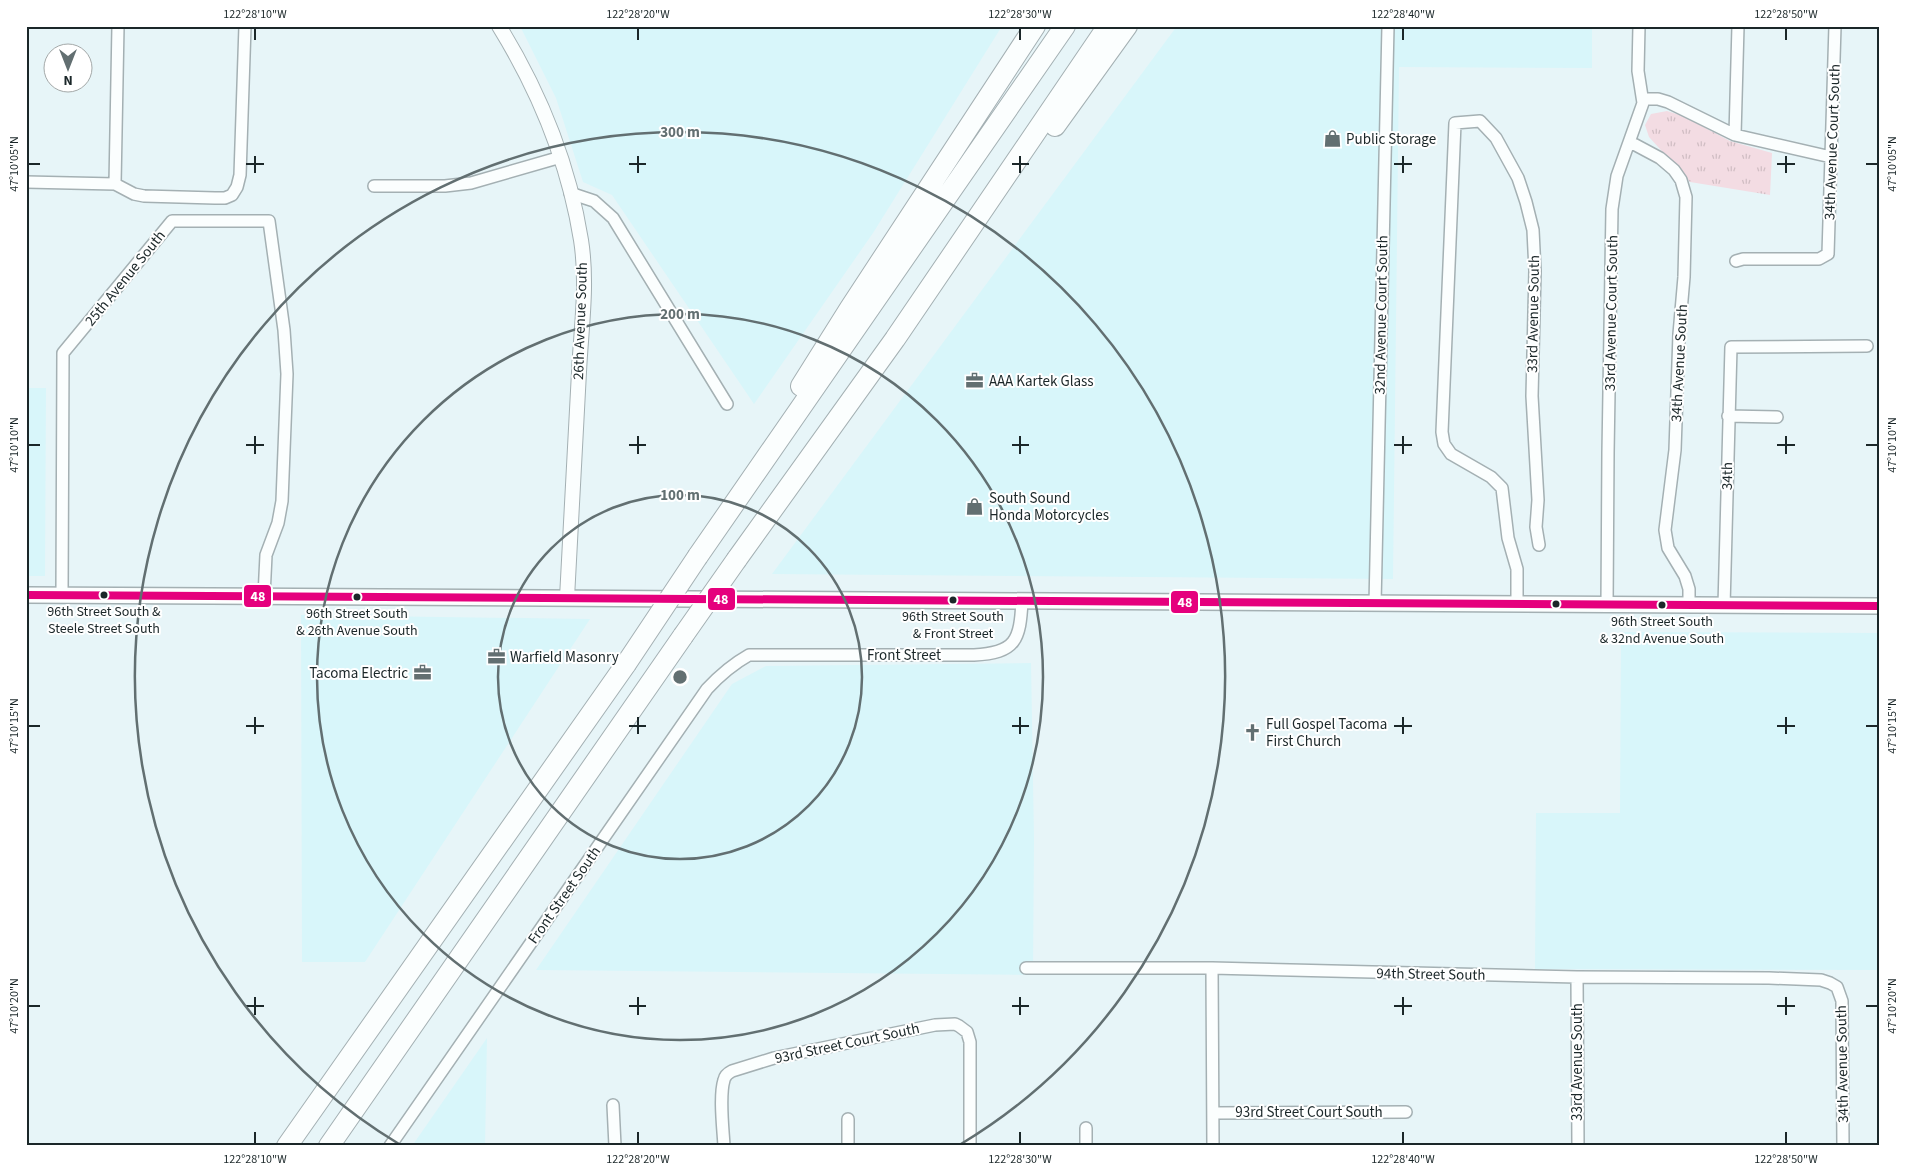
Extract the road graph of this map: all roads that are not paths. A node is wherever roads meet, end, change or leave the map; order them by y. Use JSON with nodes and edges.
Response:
{"nodes":[{"id":1,"x":118,"y":26,"type":"edge"},
{"id":2,"x":245,"y":26,"type":"edge"},
{"id":3,"x":499,"y":26,"type":"edge"},
{"id":4,"x":1035,"y":26,"type":"edge"},
{"id":5,"x":1065,"y":26,"type":"edge"},
{"id":6,"x":1108,"y":26,"type":"edge"},
{"id":7,"x":1127,"y":26,"type":"edge"},
{"id":8,"x":1388,"y":26,"type":"edge"},
{"id":9,"x":1638,"y":26,"type":"edge"},
{"id":10,"x":1738,"y":26,"type":"edge"},
{"id":11,"x":1835,"y":26,"type":"edge"},
{"id":12,"x":1643,"y":99,"type":"junction"},
{"id":13,"x":1735,"y":135,"type":"junction"},
{"id":14,"x":1630,"y":142,"type":"junction"},
{"id":15,"x":560,"y":157,"type":"junction"},
{"id":16,"x":1831,"y":157,"type":"junction"},
{"id":17,"x":26,"y":182,"type":"edge"},
{"id":18,"x":115,"y":184,"type":"junction"},
{"id":19,"x":374,"y":186,"type":"dead end"},
{"id":20,"x":570,"y":193,"type":"junction"},
{"id":21,"x":1736,"y":261,"type":"dead end"},
{"id":22,"x":894,"y":339,"type":"junction"},
{"id":23,"x":1867,"y":346,"type":"dead end"},
{"id":24,"x":727,"y":404,"type":"dead end"},
{"id":25,"x":1728,"y":416,"type":"junction"},
{"id":26,"x":1777,"y":418,"type":"dead end"},
{"id":27,"x":717,"y":531,"type":"junction"},
{"id":28,"x":1539,"y":545,"type":"dead end"},
{"id":29,"x":26,"y":595,"type":"edge"},
{"id":30,"x":62,"y":596,"type":"junction"},
{"id":31,"x":264,"y":596,"type":"junction"},
{"id":32,"x":567,"y":598,"type":"junction"},
{"id":33,"x":1022,"y":601,"type":"junction"},
{"id":34,"x":1375,"y":604,"type":"junction"},
{"id":35,"x":1517,"y":604,"type":"junction"},
{"id":36,"x":1607,"y":605,"type":"junction"},
{"id":37,"x":1689,"y":605,"type":"junction"},
{"id":38,"x":1724,"y":606,"type":"junction"},
{"id":39,"x":1880,"y":606,"type":"edge"},
{"id":40,"x":749,"y":655,"type":"joint"},
{"id":41,"x":1026,"y":968,"type":"dead end"},
{"id":42,"x":1212,"y":968,"type":"junction"},
{"id":43,"x":1577,"y":978,"type":"junction"},
{"id":44,"x":1834,"y":985,"type":"joint"},
{"id":45,"x":614,"y":1105,"type":"dead end"},
{"id":46,"x":1406,"y":1112,"type":"dead end"},
{"id":47,"x":1213,"y":1113,"type":"junction"},
{"id":48,"x":848,"y":1119,"type":"dead end"},
{"id":49,"x":1086,"y":1128,"type":"dead end"},
{"id":50,"x":287,"y":1146,"type":"edge"},
{"id":51,"x":329,"y":1146,"type":"edge"},
{"id":52,"x":390,"y":1146,"type":"edge"},
{"id":53,"x":615,"y":1146,"type":"edge"},
{"id":54,"x":724,"y":1146,"type":"edge"},
{"id":55,"x":848,"y":1146,"type":"edge"},
{"id":56,"x":970,"y":1146,"type":"edge"},
{"id":57,"x":1086,"y":1146,"type":"edge"},
{"id":58,"x":1213,"y":1146,"type":"edge"},
{"id":59,"x":1578,"y":1146,"type":"edge"},
{"id":60,"x":1844,"y":1146,"type":"edge"}],
"edges":[{"from":1,"to":18,"type":"street"},
{"from":2,"to":18,"type":"street"},
{"from":3,"to":15,"type":"street","name":"26th Avenue South"},
{"from":4,"to":27,"type":"highway"},
{"from":5,"to":27,"type":"highway"},
{"from":6,"to":22,"type":"highway"},
{"from":7,"to":22,"type":"highway"},
{"from":8,"to":34,"type":"street","name":"32nd Avenue Court South"},
{"from":9,"to":12,"type":"street","name":"33rd Avenue Court South"},
{"from":10,"to":13,"type":"street"},
{"from":11,"to":16,"type":"street","name":"34th Avenue Court South"},
{"from":12,"to":13,"type":"street"},
{"from":12,"to":14,"type":"street","name":"33rd Avenue Court South"},
{"from":13,"to":16,"type":"street"},
{"from":14,"to":36,"type":"street","name":"33rd Avenue Court South"},
{"from":14,"to":37,"type":"street","name":"34th Avenue South"},
{"from":15,"to":19,"type":"street"},
{"from":15,"to":20,"type":"street","name":"26th Avenue South"},
{"from":16,"to":21,"type":"street","name":"34th Avenue Court South"},
{"from":17,"to":18,"type":"street"},
{"from":20,"to":24,"type":"street"},
{"from":20,"to":32,"type":"street","name":"26th Avenue South"},
{"from":22,"to":51,"type":"highway","bridge":true},
{"from":23,"to":25,"type":"street","name":"34th"},
{"from":25,"to":26,"type":"street"},
{"from":25,"to":38,"type":"street","name":"34th"},
{"from":27,"to":50,"type":"highway","bridge":true},
{"from":28,"to":35,"type":"street","name":"33rd Avenue South"},
{"from":29,"to":30,"type":"main road"},
{"from":30,"to":31,"type":"main road"},
{"from":30,"to":31,"type":"street","name":"25th Avenue South"},
{"from":31,"to":32,"type":"main road"},
{"from":32,"to":33,"type":"main road"},
{"from":33,"to":34,"type":"main road"},
{"from":33,"to":40,"type":"street","name":"Front Street"},
{"from":34,"to":35,"type":"main road"},
{"from":35,"to":36,"type":"main road"},
{"from":36,"to":37,"type":"main road"},
{"from":37,"to":38,"type":"main road"},
{"from":38,"to":39,"type":"main road"},
{"from":40,"to":52,"type":"street","name":"Front Street South"},
{"from":41,"to":42,"type":"street","name":"94th Street South"},
{"from":42,"to":43,"type":"street","name":"94th Street South"},
{"from":42,"to":47,"type":"street"},
{"from":43,"to":44,"type":"street","name":"94th Street South"},
{"from":43,"to":59,"type":"street","name":"33rd Avenue South"},
{"from":44,"to":60,"type":"street","name":"34th Avenue South"},
{"from":45,"to":53,"type":"street"},
{"from":46,"to":47,"type":"street","name":"93rd Street Court South"},
{"from":47,"to":58,"type":"street"},
{"from":48,"to":55,"type":"street"},
{"from":49,"to":57,"type":"street"},
{"from":54,"to":56,"type":"street","name":"93rd Street Court South"}]}
